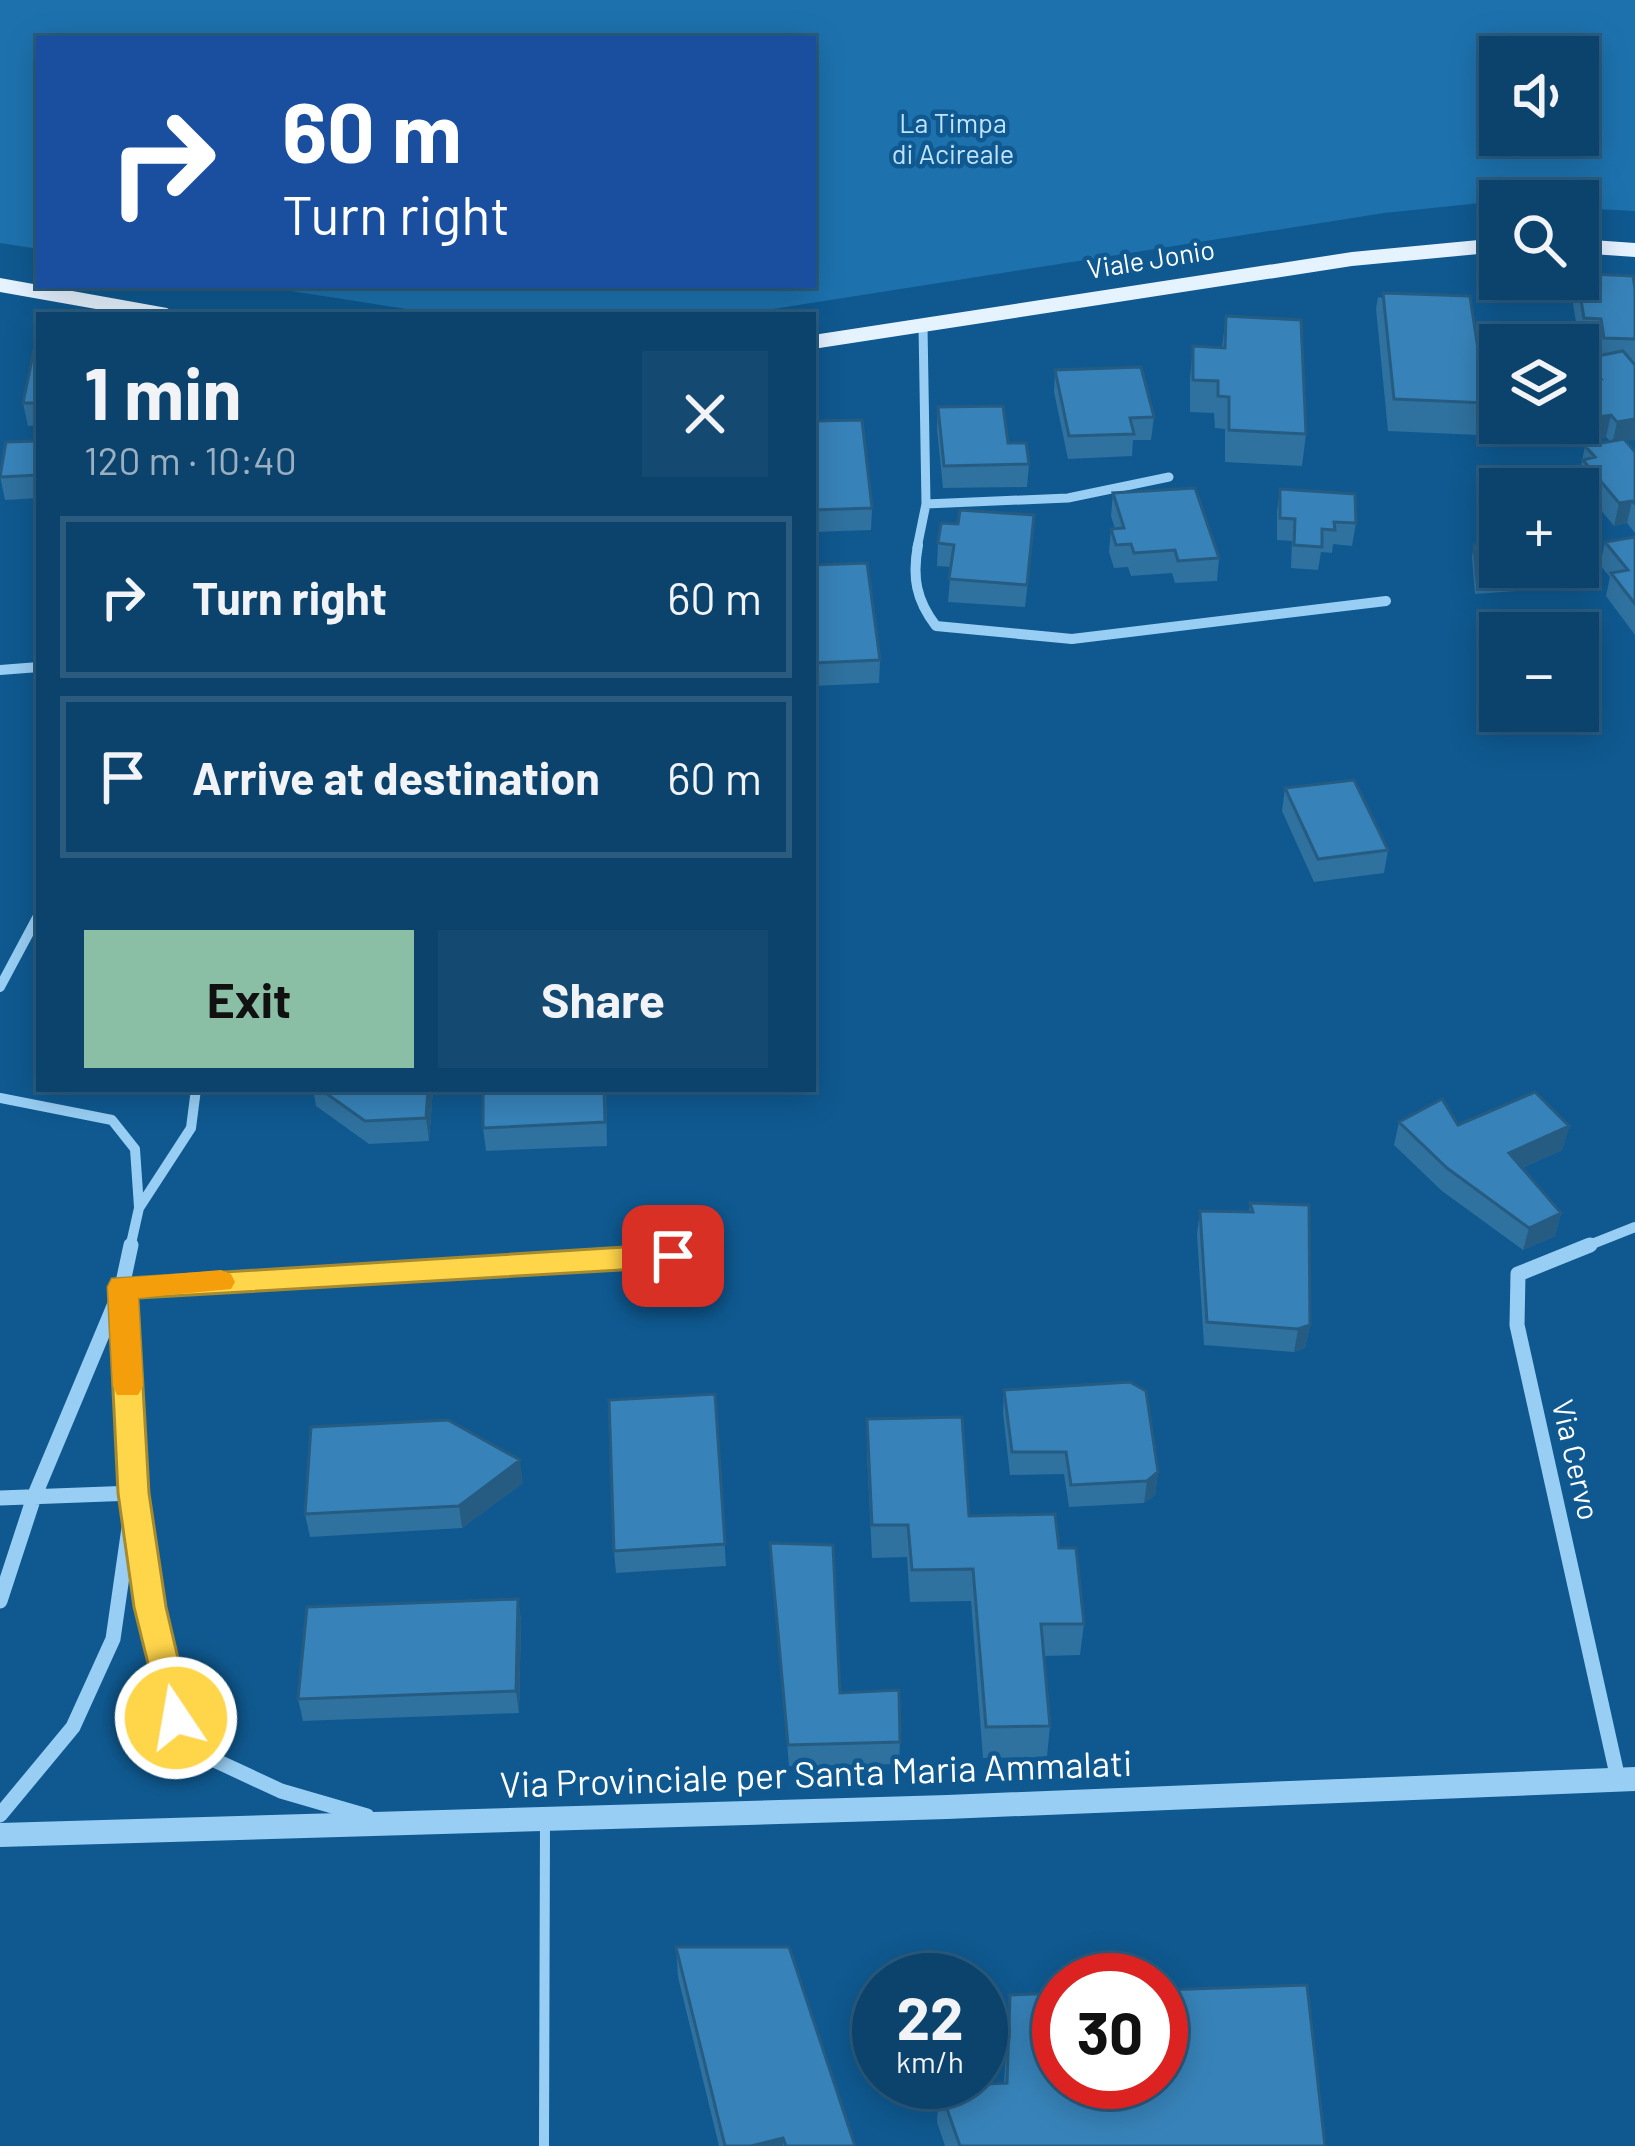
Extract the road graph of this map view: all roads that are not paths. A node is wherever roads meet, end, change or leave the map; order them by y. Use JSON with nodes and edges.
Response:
{"nodes":[{"id":1,"x":1479,"y":247,"type":"edge"},
{"id":2,"x":1599,"y":248,"type":"edge"},
{"id":3,"x":1635,"y":250,"type":"edge"},
{"id":4,"x":0,"y":285,"type":"edge"},
{"id":5,"x":150,"y":312,"type":"edge"},
{"id":6,"x":923,"y":326,"type":"junction"},
{"id":7,"x":816,"y":342,"type":"edge"},
{"id":8,"x":1168,"y":477,"type":"dead end"},
{"id":9,"x":926,"y":505,"type":"junction"},
{"id":10,"x":1386,"y":601,"type":"dead end"},
{"id":11,"x":36,"y":667,"type":"edge"},
{"id":12,"x":0,"y":670,"type":"edge"},
{"id":13,"x":36,"y":920,"type":"edge"},
{"id":14,"x":0,"y":987,"type":"edge"},
{"id":15,"x":196,"y":1092,"type":"edge"},
{"id":16,"x":0,"y":1098,"type":"edge"},
{"id":17,"x":139,"y":1208,"type":"junction"},
{"id":18,"x":1635,"y":1227,"type":"edge"},
{"id":19,"x":673,"y":1256,"type":"dead end"},
{"id":20,"x":122,"y":1287,"type":"junction"},
{"id":21,"x":134,"y":1493,"type":"junction"},
{"id":22,"x":34,"y":1497,"type":"junction"},
{"id":23,"x":0,"y":1498,"type":"edge"},
{"id":24,"x":1,"y":1601,"type":"edge"},
{"id":25,"x":1626,"y":1779,"type":"edge"},
{"id":26,"x":0,"y":1815,"type":"edge"},
{"id":27,"x":545,"y":1819,"type":"junction"},
{"id":28,"x":391,"y":1824,"type":"junction"},
{"id":29,"x":0,"y":1834,"type":"edge"},
{"id":30,"x":544,"y":2146,"type":"edge"}],
"edges":[{"from":1,"to":6,"type":"main road","name":"Viale Jonio"},
{"from":2,"to":3,"type":"main road"},
{"from":4,"to":5,"type":"main road"},
{"from":6,"to":7,"type":"main road","name":"Viale Jonio"},
{"from":6,"to":9,"type":"street"},
{"from":8,"to":9,"type":"street"},
{"from":9,"to":10,"type":"street"},
{"from":11,"to":12,"type":"street"},
{"from":13,"to":14,"type":"street"},
{"from":15,"to":17,"type":"street"},
{"from":16,"to":17,"type":"street"},
{"from":17,"to":20,"type":"street"},
{"from":18,"to":25,"type":"street","name":"Via Cervo"},
{"from":19,"to":20,"type":"street"},
{"from":20,"to":21,"type":"street"},
{"from":20,"to":22,"type":"street"},
{"from":21,"to":22,"type":"street"},
{"from":21,"to":26,"type":"street"},
{"from":21,"to":28,"type":"street"},
{"from":22,"to":23,"type":"street"},
{"from":22,"to":24,"type":"street"},
{"from":25,"to":27,"type":"street","name":"Via Provinciale per Santa Maria Ammalati"},
{"from":27,"to":28,"type":"street","name":"Via Provinciale per Santa Maria Ammalati"},
{"from":27,"to":30,"type":"lane"},
{"from":28,"to":29,"type":"street","name":"Via Provinciale per Santa Maria Ammalati"}]}
